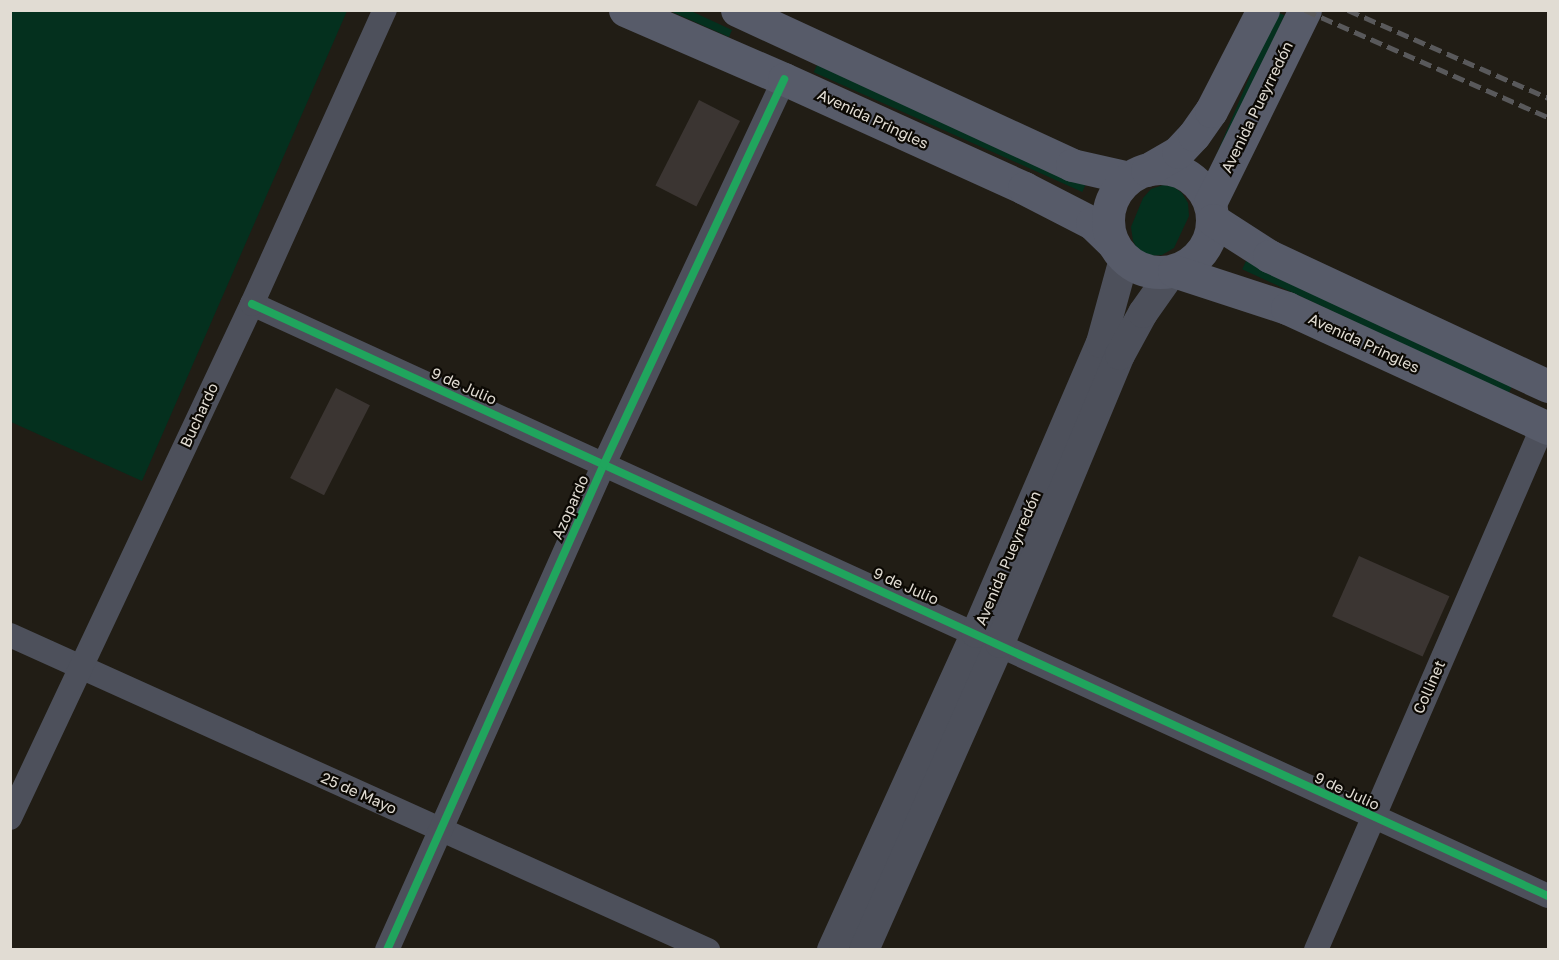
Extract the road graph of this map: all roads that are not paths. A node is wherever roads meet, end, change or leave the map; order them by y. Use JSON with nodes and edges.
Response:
{"nodes":[{"id":1,"x":385,"y":10,"type":"edge"},
{"id":2,"x":626,"y":10,"type":"edge"},
{"id":3,"x":737,"y":10,"type":"edge"},
{"id":4,"x":1263,"y":10,"type":"edge"},
{"id":5,"x":1305,"y":10,"type":"edge"},
{"id":6,"x":784,"y":79,"type":"junction"},
{"id":7,"x":1138,"y":174,"type":"junction"},
{"id":8,"x":1211,"y":212,"type":"junction"},
{"id":9,"x":1118,"y":251,"type":"junction"},
{"id":10,"x":1173,"y":271,"type":"junction"},
{"id":11,"x":252,"y":304,"type":"junction"},
{"id":12,"x":1548,"y":386,"type":"edge"},
{"id":13,"x":1546,"y":427,"type":"edge"},
{"id":14,"x":604,"y":465,"type":"junction"},
{"id":15,"x":10,"y":635,"type":"edge"},
{"id":16,"x":988,"y":638,"type":"junction"},
{"id":17,"x":81,"y":668,"type":"junction"},
{"id":18,"x":10,"y":818,"type":"edge"},
{"id":19,"x":1371,"y":818,"type":"junction"},
{"id":20,"x":442,"y":831,"type":"junction"},
{"id":21,"x":1548,"y":896,"type":"edge"},
{"id":22,"x":387,"y":950,"type":"edge"},
{"id":23,"x":708,"y":950,"type":"edge"},
{"id":24,"x":832,"y":950,"type":"edge"},
{"id":25,"x":864,"y":950,"type":"edge"},
{"id":26,"x":1316,"y":950,"type":"edge"}],
"edges":[{"from":1,"to":11,"type":"street","name":"Buchardo"},
{"from":2,"to":6,"type":"main road","name":"Avenida Pringles"},
{"from":3,"to":7,"type":"main road"},
{"from":4,"to":7,"type":"main road"},
{"from":5,"to":8,"type":"main road","name":"Avenida Pueyrredón"},
{"from":6,"to":9,"type":"main road","name":"Avenida Pringles"},
{"from":6,"to":14,"type":"street","name":"Azopardo"},
{"from":7,"to":8,"type":"main road"},
{"from":7,"to":9,"type":"main road"},
{"from":8,"to":10,"type":"main road"},
{"from":8,"to":12,"type":"main road"},
{"from":9,"to":10,"type":"main road"},
{"from":9,"to":16,"type":"street","name":"Avenida Pueyrredón"},
{"from":10,"to":13,"type":"main road","name":"Avenida Pringles"},
{"from":10,"to":16,"type":"street","name":"Avenida Pueyrredón"},
{"from":11,"to":14,"type":"street","name":"9 de Julio"},
{"from":11,"to":17,"type":"street","name":"Buchardo"},
{"from":13,"to":19,"type":"street","name":"Collinet"},
{"from":14,"to":16,"type":"street","name":"9 de Julio"},
{"from":14,"to":20,"type":"street","name":"Azopardo"},
{"from":15,"to":17,"type":"street","name":"25 de Mayo"},
{"from":16,"to":19,"type":"street","name":"9 de Julio"},
{"from":16,"to":24,"type":"street","name":"Avenida Pueyrredón"},
{"from":16,"to":25,"type":"street","name":"Avenida Pueyrredón"},
{"from":17,"to":18,"type":"street","name":"Buchardo"},
{"from":17,"to":20,"type":"street","name":"25 de Mayo"},
{"from":19,"to":21,"type":"street","name":"9 de Julio"},
{"from":19,"to":26,"type":"street","name":"Collinet"},
{"from":20,"to":22,"type":"street","name":"Azopardo"},
{"from":20,"to":23,"type":"street","name":"25 de Mayo"}]}
